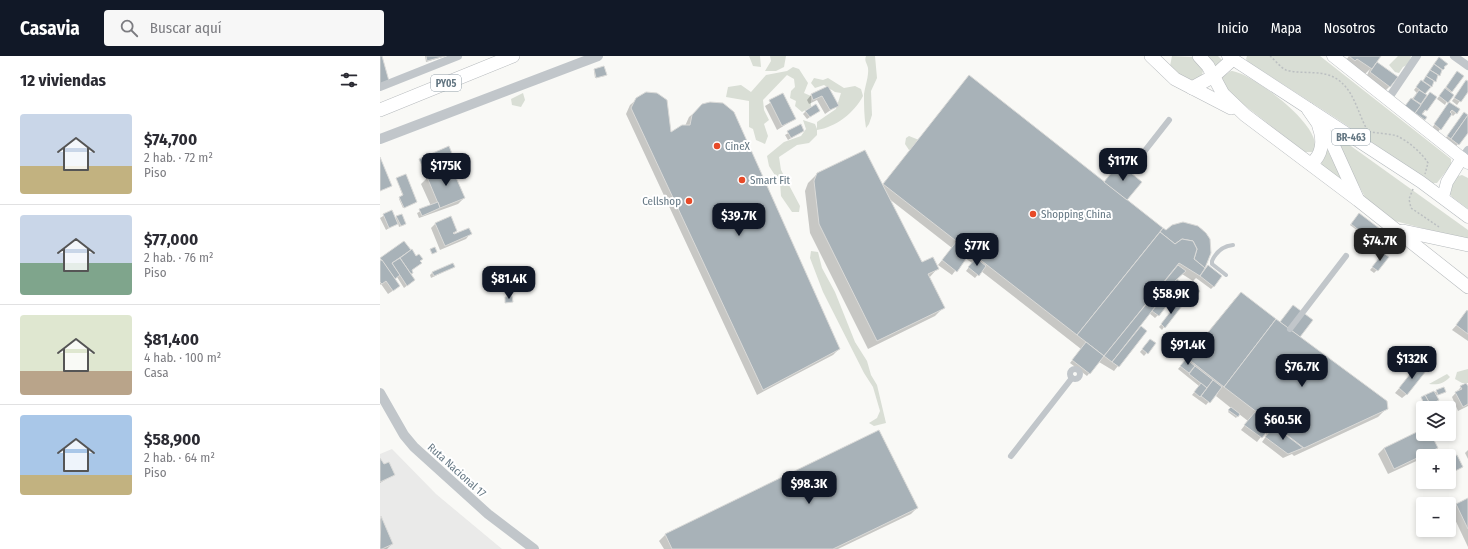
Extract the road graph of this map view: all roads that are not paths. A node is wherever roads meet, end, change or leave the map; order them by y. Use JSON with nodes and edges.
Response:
{"nodes":[{"id":1,"x":458,"y":56,"type":"edge"},
{"id":2,"x":513,"y":56,"type":"edge"},
{"id":3,"x":598,"y":56,"type":"edge"},
{"id":4,"x":1152,"y":56,"type":"edge"},
{"id":5,"x":1199,"y":56,"type":"edge"},
{"id":6,"x":1333,"y":56,"type":"edge"},
{"id":7,"x":1417,"y":56,"type":"edge"},
{"id":8,"x":1454,"y":56,"type":"edge"},
{"id":9,"x":1233,"y":57,"type":"edge"},
{"id":10,"x":578,"y":60,"type":"edge"},
{"id":11,"x":1162,"y":61,"type":"edge"},
{"id":12,"x":1468,"y":66,"type":"edge"},
{"id":13,"x":1214,"y":76,"type":"junction"},
{"id":14,"x":380,"y":87,"type":"edge"},
{"id":15,"x":1192,"y":88,"type":"junction"},
{"id":16,"x":1388,"y":99,"type":"junction"},
{"id":17,"x":1308,"y":109,"type":"junction"},
{"id":18,"x":380,"y":110,"type":"edge"},
{"id":19,"x":1245,"y":115,"type":"junction"},
{"id":20,"x":1169,"y":120,"type":"dead end"},
{"id":21,"x":1317,"y":121,"type":"junction"},
{"id":22,"x":380,"y":139,"type":"edge"},
{"id":23,"x":1466,"y":157,"type":"edge"},
{"id":24,"x":1311,"y":164,"type":"junction"},
{"id":25,"x":1128,"y":171,"type":"dead end"},
{"id":26,"x":1442,"y":197,"type":"junction"},
{"id":27,"x":1358,"y":200,"type":"junction"},
{"id":28,"x":1468,"y":217,"type":"edge"},
{"id":29,"x":1396,"y":229,"type":"junction"},
{"id":30,"x":1233,"y":245,"type":"dead end"},
{"id":31,"x":1468,"y":245,"type":"edge"},
{"id":32,"x":1346,"y":256,"type":"dead end"},
{"id":33,"x":1226,"y":275,"type":"dead end"},
{"id":34,"x":1468,"y":287,"type":"edge"},
{"id":35,"x":1290,"y":329,"type":"dead end"},
{"id":36,"x":1079,"y":368,"type":"dead end"},
{"id":37,"x":380,"y":394,"type":"edge"},
{"id":38,"x":1011,"y":456,"type":"dead end"},
{"id":39,"x":534,"y":549,"type":"edge"}],
"edges":[{"from":1,"to":14,"type":"street"},
{"from":2,"to":18,"type":"highway","number":"PY05"},
{"from":3,"to":10,"type":"street"},
{"from":4,"to":11,"type":"highway"},
{"from":5,"to":13,"type":"highway"},
{"from":6,"to":16,"type":"main road"},
{"from":7,"to":16,"type":"street"},
{"from":8,"to":12,"type":"street"},
{"from":9,"to":13,"type":"highway"},
{"from":9,"to":17,"type":"main road","number":"BR-463"},
{"from":10,"to":22,"type":"street"},
{"from":11,"to":15,"type":"highway"},
{"from":13,"to":15,"type":"highway"},
{"from":13,"to":19,"type":"highway"},
{"from":15,"to":19,"type":"highway"},
{"from":16,"to":23,"type":"main road"},
{"from":17,"to":21,"type":"highway"},
{"from":17,"to":26,"type":"main road","number":"BR-463"},
{"from":19,"to":24,"type":"highway"},
{"from":20,"to":25,"type":"street"},
{"from":21,"to":24,"type":"highway"},
{"from":21,"to":27,"type":"highway"},
{"from":23,"to":26,"type":"main road"},
{"from":24,"to":27,"type":"highway"},
{"from":26,"to":28,"type":"main road","number":"BR-463"},
{"from":27,"to":29,"type":"highway"},
{"from":29,"to":31,"type":"highway"},
{"from":29,"to":34,"type":"highway"},
{"from":30,"to":33,"type":"lane"},
{"from":32,"to":35,"type":"street"},
{"from":36,"to":38,"type":"street"},
{"from":37,"to":39,"type":"street","name":"Ruta Nacional 17"}]}
